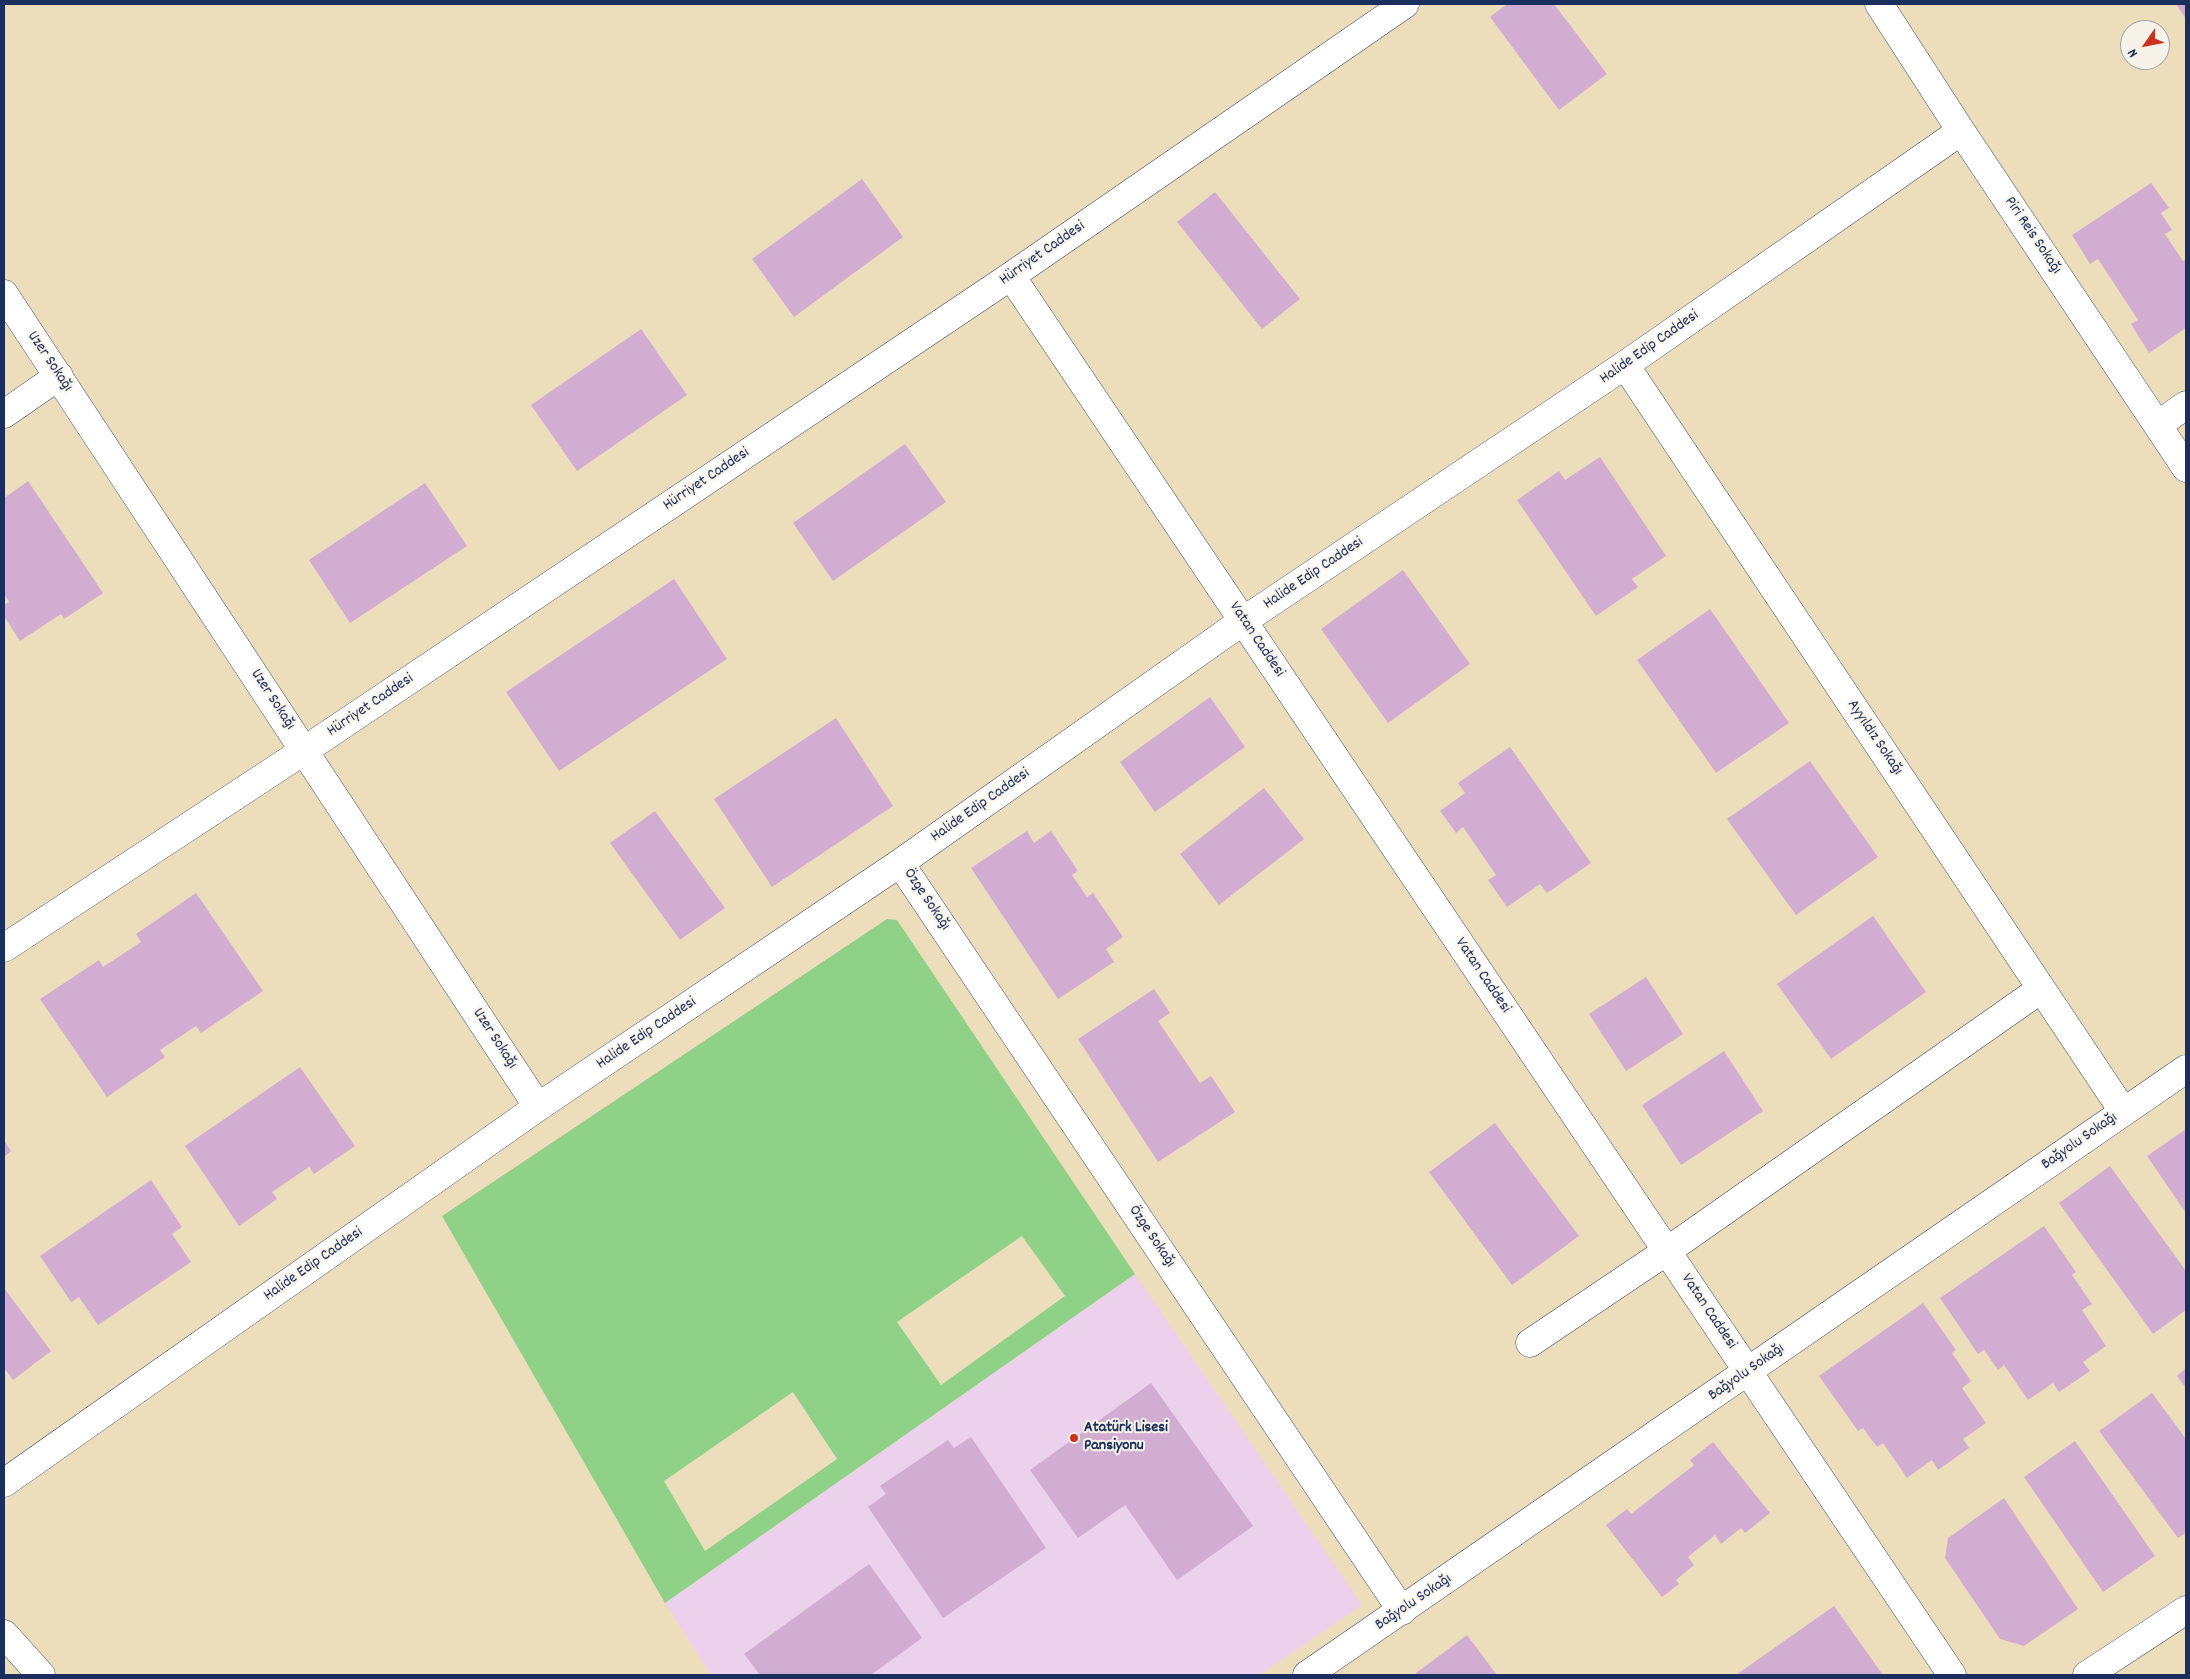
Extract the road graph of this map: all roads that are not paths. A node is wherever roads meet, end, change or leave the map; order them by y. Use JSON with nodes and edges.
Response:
{"nodes":[{"id":1,"x":1405,"y":4,"type":"edge"},
{"id":2,"x":1879,"y":4,"type":"edge"},
{"id":3,"x":1961,"y":131,"type":"junction"},
{"id":4,"x":1011,"y":276,"type":"junction"},
{"id":5,"x":4,"y":294,"type":"edge"},
{"id":6,"x":1625,"y":366,"type":"junction"},
{"id":7,"x":59,"y":376,"type":"junction"},
{"id":8,"x":2186,"y":405,"type":"edge"},
{"id":9,"x":4,"y":414,"type":"edge"},
{"id":10,"x":2158,"y":425,"type":"junction"},
{"id":11,"x":2186,"y":468,"type":"edge"},
{"id":12,"x":1243,"y":621,"type":"junction"},
{"id":13,"x":305,"y":750,"type":"junction"},
{"id":14,"x":900,"y":863,"type":"junction"},
{"id":15,"x":4,"y":948,"type":"edge"},
{"id":16,"x":2041,"y":989,"type":"junction"},
{"id":17,"x":2186,"y":1069,"type":"edge"},
{"id":18,"x":538,"y":1107,"type":"junction"},
{"id":19,"x":2123,"y":1112,"type":"junction"},
{"id":20,"x":1667,"y":1251,"type":"junction"},
{"id":21,"x":1530,"y":1343,"type":"dead end"},
{"id":22,"x":1749,"y":1372,"type":"junction"},
{"id":23,"x":4,"y":1483,"type":"edge"},
{"id":24,"x":2186,"y":1610,"type":"edge"},
{"id":25,"x":1402,"y":1611,"type":"junction"},
{"id":26,"x":4,"y":1634,"type":"edge"},
{"id":27,"x":41,"y":1675,"type":"edge"},
{"id":28,"x":1307,"y":1675,"type":"edge"},
{"id":29,"x":1952,"y":1675,"type":"edge"},
{"id":30,"x":2087,"y":1675,"type":"edge"}],
"edges":[{"from":1,"to":4,"type":"street","name":"Hürriyet Caddesi"},
{"from":2,"to":3,"type":"street","name":"Piri Reis Sokağı"},
{"from":3,"to":6,"type":"street","name":"Halide Edip Caddesi"},
{"from":3,"to":10,"type":"street","name":"Piri Reis Sokağı"},
{"from":4,"to":12,"type":"street","name":"Vatan Caddesi"},
{"from":4,"to":13,"type":"street","name":"Hürriyet Caddesi"},
{"from":5,"to":7,"type":"street","name":"Uzer Sokağı"},
{"from":6,"to":12,"type":"street","name":"Halide Edip Caddesi"},
{"from":6,"to":16,"type":"street","name":"Ayyıldız Sokağı"},
{"from":7,"to":9,"type":"street"},
{"from":7,"to":13,"type":"street","name":"Uzer Sokağı"},
{"from":8,"to":10,"type":"street"},
{"from":10,"to":11,"type":"street","name":"Piri Reis Sokağı"},
{"from":12,"to":14,"type":"street","name":"Halide Edip Caddesi"},
{"from":12,"to":20,"type":"street","name":"Vatan Caddesi"},
{"from":13,"to":15,"type":"street","name":"Hürriyet Caddesi"},
{"from":13,"to":18,"type":"street","name":"Uzer Sokağı"},
{"from":14,"to":18,"type":"street","name":"Halide Edip Caddesi"},
{"from":14,"to":25,"type":"street","name":"Özge Sokağı"},
{"from":16,"to":19,"type":"street","name":"Ayyıldız Sokağı"},
{"from":16,"to":20,"type":"street"},
{"from":17,"to":19,"type":"street","name":"Bağyolu Sokağı"},
{"from":18,"to":23,"type":"street","name":"Halide Edip Caddesi"},
{"from":19,"to":22,"type":"street","name":"Bağyolu Sokağı"},
{"from":20,"to":21,"type":"street"},
{"from":20,"to":22,"type":"street","name":"Vatan Caddesi"},
{"from":22,"to":25,"type":"street","name":"Bağyolu Sokağı"},
{"from":22,"to":29,"type":"street","name":"Vatan Caddesi"},
{"from":24,"to":30,"type":"street"},
{"from":25,"to":28,"type":"street","name":"Bağyolu Sokağı"},
{"from":26,"to":27,"type":"street"}]}
